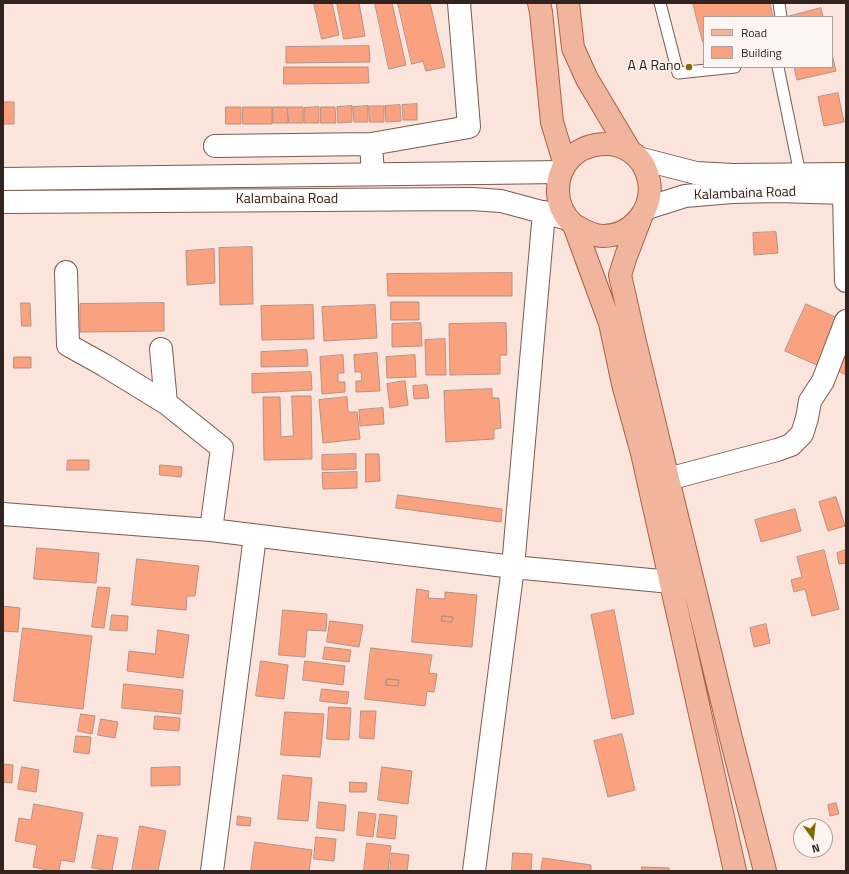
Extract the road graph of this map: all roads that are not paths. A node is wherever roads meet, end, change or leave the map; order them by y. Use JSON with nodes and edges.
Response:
{"nodes":[{"id":1,"x":459,"y":3,"type":"edge"},
{"id":2,"x":539,"y":3,"type":"edge"},
{"id":3,"x":568,"y":3,"type":"edge"},
{"id":4,"x":660,"y":3,"type":"edge"},
{"id":5,"x":779,"y":3,"type":"edge"},
{"id":6,"x":781,"y":16,"type":"edge"},
{"id":7,"x":726,"y":68,"type":"edge"},
{"id":8,"x":778,"y":68,"type":"edge"},
{"id":9,"x":371,"y":144,"type":"junction"},
{"id":10,"x":215,"y":146,"type":"dead end"},
{"id":11,"x":634,"y":155,"type":"junction"},
{"id":12,"x":563,"y":168,"type":"junction"},
{"id":13,"x":373,"y":174,"type":"junction"},
{"id":14,"x":800,"y":174,"type":"junction"},
{"id":15,"x":3,"y":180,"type":"edge"},
{"id":16,"x":845,"y":186,"type":"edge"},
{"id":17,"x":3,"y":202,"type":"edge"},
{"id":18,"x":544,"y":212,"type":"junction"},
{"id":19,"x":644,"y":212,"type":"junction"},
{"id":20,"x":571,"y":222,"type":"junction"},
{"id":21,"x":66,"y":272,"type":"dead end"},
{"id":22,"x":846,"y":281,"type":"edge"},
{"id":23,"x":846,"y":321,"type":"edge"},
{"id":24,"x":161,"y":348,"type":"dead end"},
{"id":25,"x":166,"y":403,"type":"junction"},
{"id":26,"x":668,"y":479,"type":"junction"},
{"id":27,"x":3,"y":514,"type":"edge"},
{"id":28,"x":211,"y":530,"type":"junction"},
{"id":29,"x":255,"y":536,"type":"junction"},
{"id":30,"x":513,"y":567,"type":"junction"},
{"id":31,"x":671,"y":582,"type":"junction"},
{"id":32,"x":212,"y":871,"type":"edge"},
{"id":33,"x":474,"y":871,"type":"edge"},
{"id":34,"x":735,"y":871,"type":"edge"},
{"id":35,"x":765,"y":871,"type":"edge"}],
"edges":[{"from":1,"to":9,"type":"street"},
{"from":2,"to":12,"type":"main road"},
{"from":3,"to":11,"type":"main road"},
{"from":4,"to":7,"type":"lane"},
{"from":5,"to":6,"type":"lane"},
{"from":8,"to":14,"type":"lane"},
{"from":9,"to":10,"type":"street"},
{"from":9,"to":13,"type":"street"},
{"from":11,"to":12,"type":"main road"},
{"from":11,"to":14,"type":"street","name":"Kalambaina Road"},
{"from":11,"to":19,"type":"main road"},
{"from":12,"to":13,"type":"street"},
{"from":12,"to":20,"type":"main road"},
{"from":13,"to":15,"type":"street"},
{"from":14,"to":16,"type":"street","name":"Kalambaina Road"},
{"from":16,"to":19,"type":"street","name":"Kalambaina Road"},
{"from":16,"to":22,"type":"street"},
{"from":17,"to":18,"type":"street","name":"Kalambaina Road"},
{"from":18,"to":20,"type":"street","name":"Kalambaina Road"},
{"from":18,"to":30,"type":"street"},
{"from":19,"to":20,"type":"main road"},
{"from":19,"to":26,"type":"main road"},
{"from":20,"to":31,"type":"main road"},
{"from":21,"to":25,"type":"street"},
{"from":23,"to":26,"type":"street"},
{"from":24,"to":25,"type":"street"},
{"from":25,"to":28,"type":"street"},
{"from":26,"to":35,"type":"main road"},
{"from":27,"to":28,"type":"street"},
{"from":28,"to":29,"type":"street"},
{"from":29,"to":30,"type":"street"},
{"from":29,"to":32,"type":"street"},
{"from":30,"to":31,"type":"street"},
{"from":30,"to":33,"type":"street"},
{"from":31,"to":34,"type":"main road"}]}
